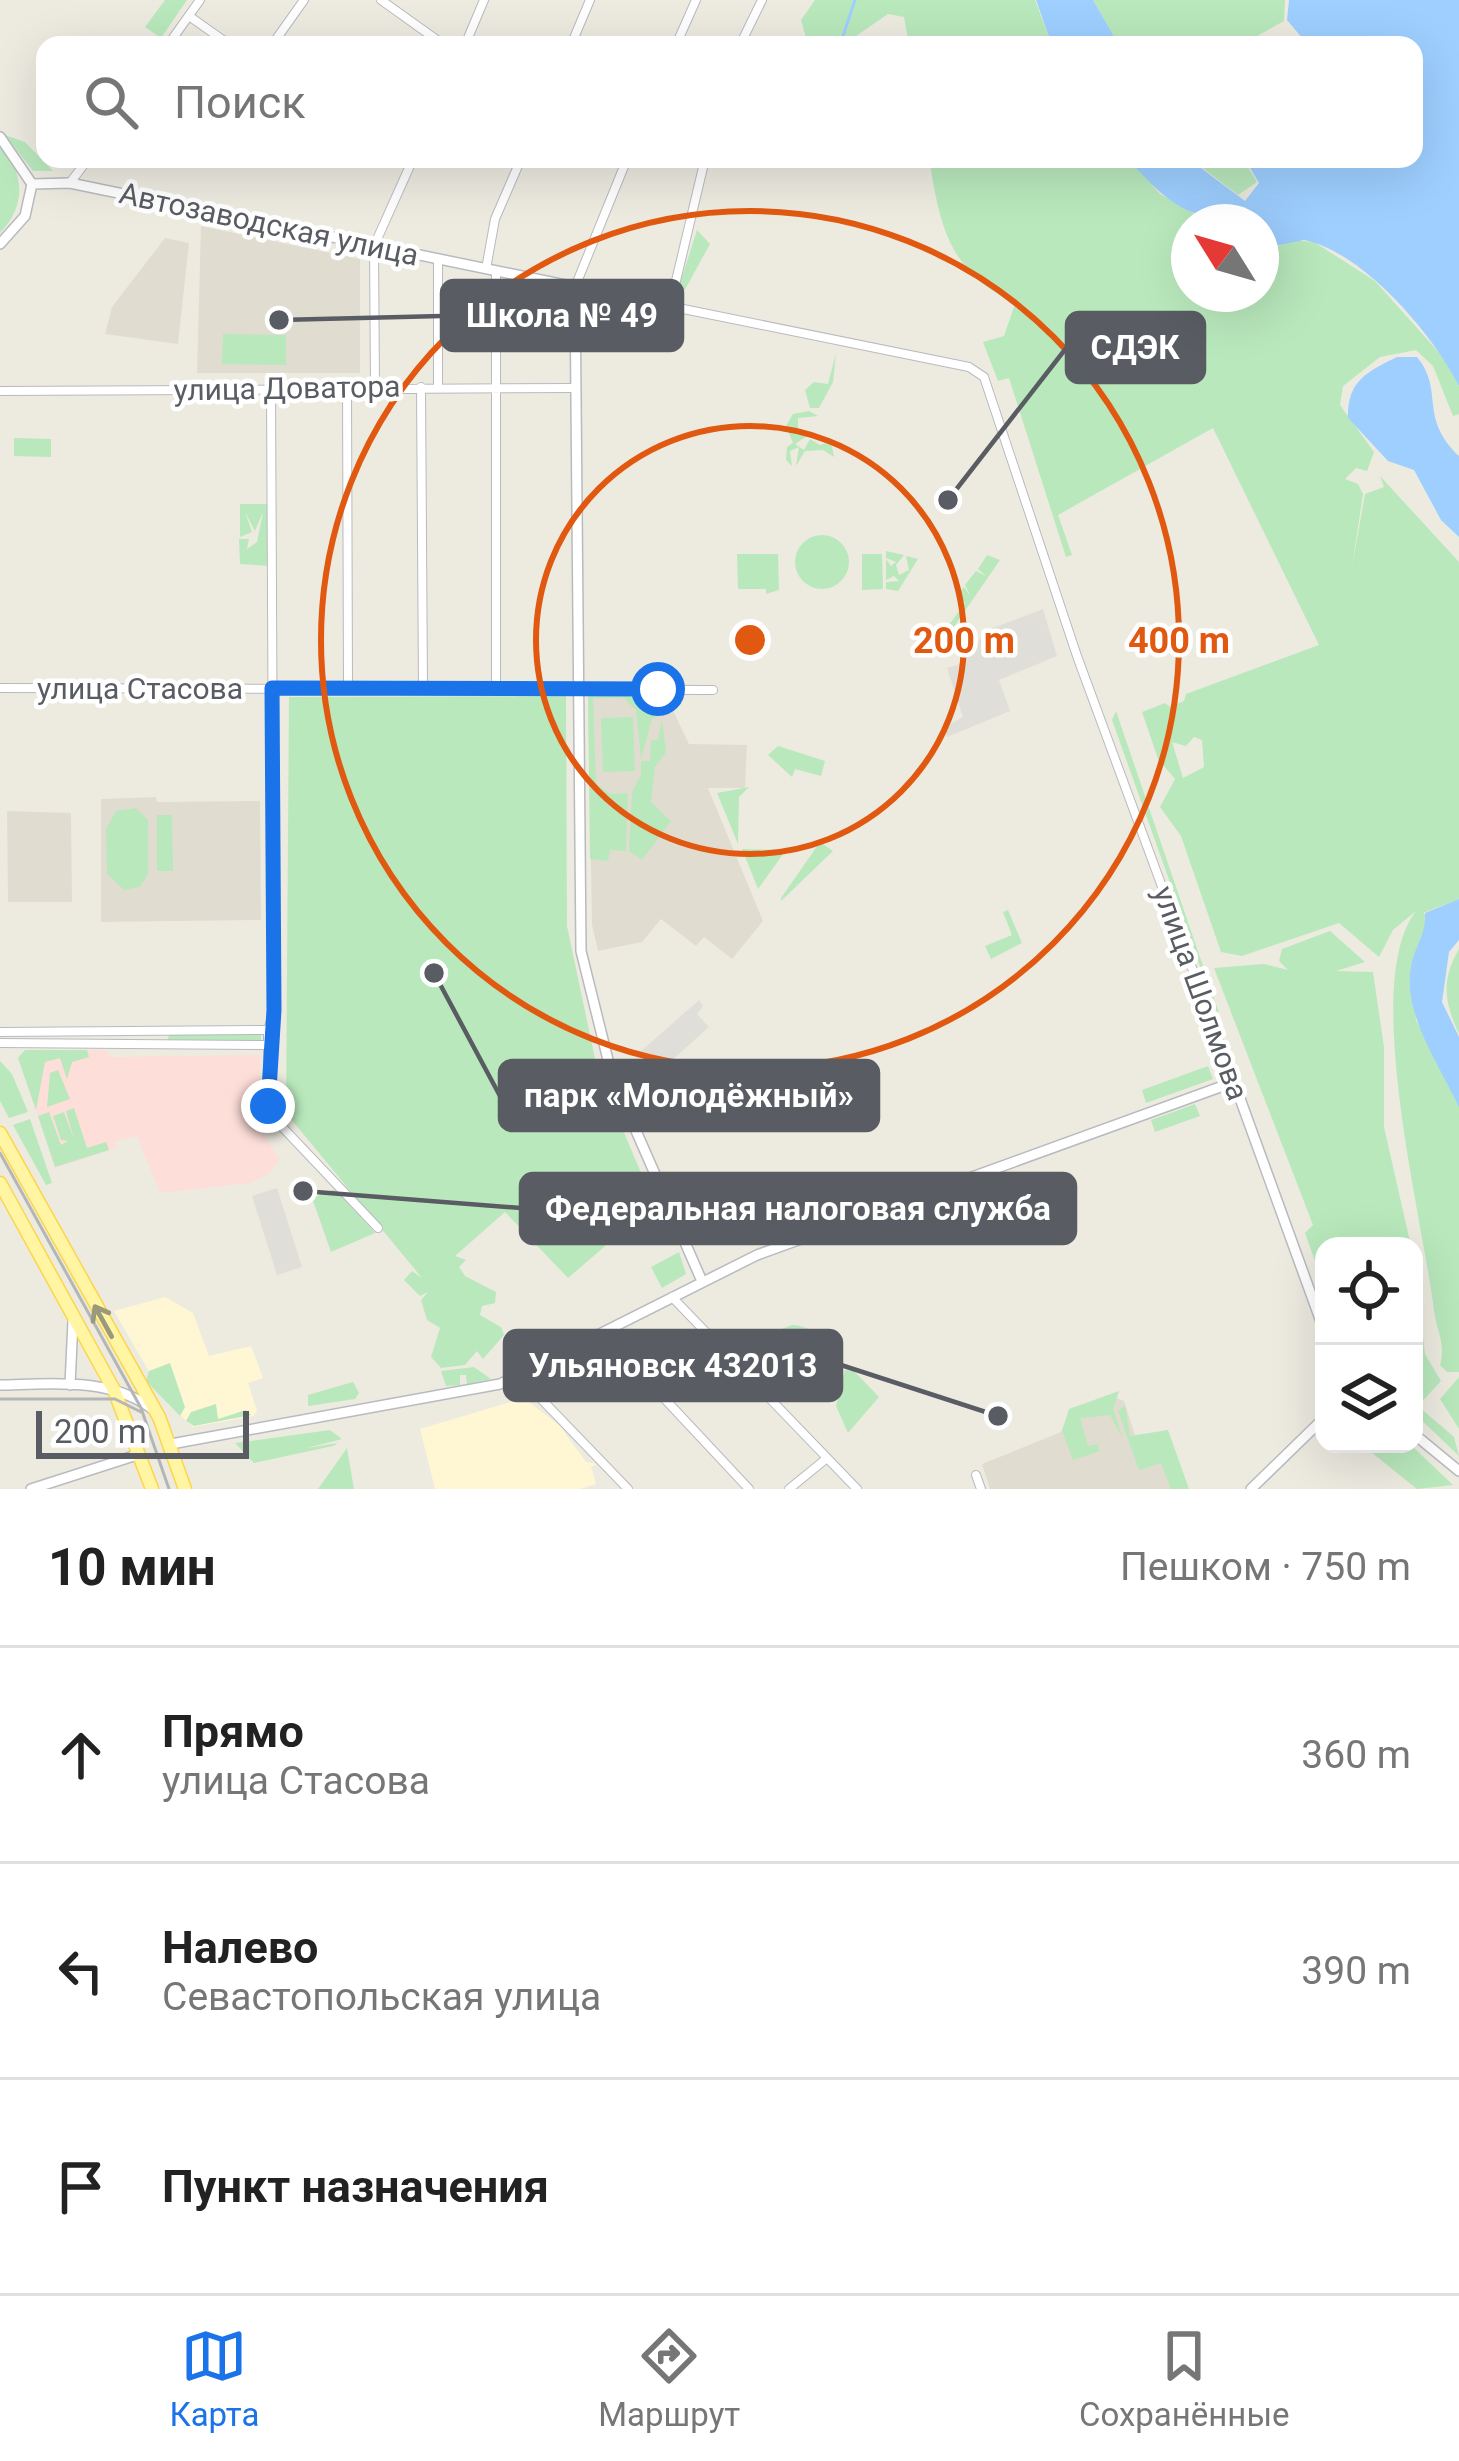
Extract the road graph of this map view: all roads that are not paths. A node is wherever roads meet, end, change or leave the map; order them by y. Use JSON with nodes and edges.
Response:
{"nodes":[{"id":1,"x":200,"y":0,"type":"edge"},
{"id":2,"x":304,"y":0,"type":"edge"},
{"id":3,"x":381,"y":0,"type":"edge"},
{"id":4,"x":484,"y":0,"type":"edge"},
{"id":5,"x":590,"y":0,"type":"edge"},
{"id":6,"x":696,"y":0,"type":"edge"},
{"id":7,"x":762,"y":0,"type":"edge"},
{"id":8,"x":393,"y":3,"type":"edge"},
{"id":9,"x":189,"y":16,"type":"junction"},
{"id":10,"x":175,"y":36,"type":"edge"},
{"id":11,"x":217,"y":36,"type":"edge"},
{"id":12,"x":278,"y":36,"type":"edge"},
{"id":13,"x":433,"y":36,"type":"edge"},
{"id":14,"x":468,"y":36,"type":"edge"},
{"id":15,"x":575,"y":36,"type":"edge"},
{"id":16,"x":680,"y":36,"type":"edge"},
{"id":17,"x":744,"y":36,"type":"edge"},
{"id":18,"x":0,"y":137,"type":"edge"},
{"id":19,"x":81,"y":168,"type":"edge"},
{"id":20,"x":409,"y":168,"type":"edge"},
{"id":21,"x":517,"y":168,"type":"edge"},
{"id":22,"x":623,"y":168,"type":"edge"},
{"id":23,"x":703,"y":168,"type":"edge"},
{"id":24,"x":70,"y":183,"type":"junction"},
{"id":25,"x":32,"y":184,"type":"junction"},
{"id":26,"x":0,"y":244,"type":"edge"},
{"id":27,"x":374,"y":246,"type":"junction"},
{"id":28,"x":438,"y":260,"type":"junction"},
{"id":29,"x":491,"y":270,"type":"junction"},
{"id":30,"x":574,"y":287,"type":"junction"},
{"id":31,"x":670,"y":306,"type":"junction"},
{"id":32,"x":346,"y":386,"type":"junction"},
{"id":33,"x":376,"y":386,"type":"junction"},
{"id":34,"x":421,"y":387,"type":"junction"},
{"id":35,"x":439,"y":387,"type":"junction"},
{"id":36,"x":271,"y":388,"type":"junction"},
{"id":37,"x":496,"y":388,"type":"junction"},
{"id":38,"x":575,"y":388,"type":"junction"},
{"id":39,"x":0,"y":391,"type":"edge"},
{"id":40,"x":0,"y":688,"type":"edge"},
{"id":41,"x":272,"y":688,"type":"junction"},
{"id":42,"x":348,"y":688,"type":"junction"},
{"id":43,"x":423,"y":688,"type":"junction"},
{"id":44,"x":496,"y":688,"type":"junction"},
{"id":45,"x":575,"y":688,"type":"junction"},
{"id":46,"x":713,"y":690,"type":"dead end"},
{"id":47,"x":268,"y":1030,"type":"junction"},
{"id":48,"x":0,"y":1032,"type":"edge"},
{"id":49,"x":0,"y":1043,"type":"edge"},
{"id":50,"x":268,"y":1045,"type":"junction"},
{"id":51,"x":1234,"y":1082,"type":"junction"},
{"id":52,"x":0,"y":1133,"type":"edge"},
{"id":53,"x":0,"y":1183,"type":"edge"},
{"id":54,"x":378,"y":1228,"type":"dead end"},
{"id":55,"x":700,"y":1280,"type":"junction"},
{"id":56,"x":671,"y":1296,"type":"junction"},
{"id":57,"x":1315,"y":1305,"type":"edge"},
{"id":58,"x":74,"y":1315,"type":"junction"},
{"id":59,"x":603,"y":1333,"type":"junction"},
{"id":60,"x":520,"y":1377,"type":"junction"},
{"id":61,"x":0,"y":1384,"type":"edge"},
{"id":62,"x":70,"y":1385,"type":"junction"},
{"id":63,"x":114,"y":1390,"type":"junction"},
{"id":64,"x":159,"y":1417,"type":"junction"},
{"id":65,"x":1315,"y":1427,"type":"edge"},
{"id":66,"x":1423,"y":1441,"type":"edge"},
{"id":67,"x":171,"y":1444,"type":"junction"},
{"id":68,"x":140,"y":1454,"type":"junction"},
{"id":69,"x":826,"y":1457,"type":"junction"},
{"id":70,"x":1459,"y":1471,"type":"edge"},
{"id":71,"x":976,"y":1475,"type":"dead end"},
{"id":72,"x":31,"y":1489,"type":"edge"},
{"id":73,"x":152,"y":1489,"type":"edge"},
{"id":74,"x":185,"y":1489,"type":"edge"},
{"id":75,"x":628,"y":1489,"type":"edge"},
{"id":76,"x":749,"y":1489,"type":"edge"},
{"id":77,"x":789,"y":1489,"type":"edge"},
{"id":78,"x":857,"y":1489,"type":"edge"},
{"id":79,"x":982,"y":1489,"type":"edge"},
{"id":80,"x":1251,"y":1489,"type":"edge"}],
"edges":[{"from":1,"to":9,"type":"street"},
{"from":2,"to":12,"type":"street"},
{"from":3,"to":8,"type":"street"},
{"from":4,"to":14,"type":"street"},
{"from":5,"to":15,"type":"street"},
{"from":6,"to":16,"type":"street"},
{"from":7,"to":17,"type":"street"},
{"from":8,"to":13,"type":"street"},
{"from":9,"to":10,"type":"street"},
{"from":9,"to":11,"type":"street"},
{"from":18,"to":25,"type":"street"},
{"from":19,"to":24,"type":"street"},
{"from":20,"to":27,"type":"street"},
{"from":21,"to":29,"type":"street"},
{"from":22,"to":30,"type":"street"},
{"from":23,"to":31,"type":"street"},
{"from":24,"to":25,"type":"street","name":"Автозаводская улица"},
{"from":24,"to":27,"type":"street","name":"Автозаводская улица"},
{"from":25,"to":26,"type":"street"},
{"from":27,"to":28,"type":"street","name":"Автозаводская улица"},
{"from":27,"to":33,"type":"street"},
{"from":28,"to":29,"type":"street","name":"Автозаводская улица"},
{"from":28,"to":35,"type":"street"},
{"from":29,"to":30,"type":"street","name":"Автозаводская улица"},
{"from":29,"to":37,"type":"street"},
{"from":30,"to":31,"type":"street"},
{"from":30,"to":38,"type":"street"},
{"from":31,"to":51,"type":"street","name":"улица Шолмова"},
{"from":32,"to":33,"type":"street","name":"улица Доватора"},
{"from":32,"to":36,"type":"street","name":"улица Доватора"},
{"from":32,"to":42,"type":"street"},
{"from":33,"to":34,"type":"street","name":"улица Доватора"},
{"from":34,"to":35,"type":"street","name":"улица Доватора"},
{"from":34,"to":43,"type":"street"},
{"from":35,"to":37,"type":"street","name":"улица Доватора"},
{"from":36,"to":39,"type":"street","name":"улица Доватора"},
{"from":36,"to":41,"type":"street"},
{"from":37,"to":38,"type":"street","name":"улица Доватора"},
{"from":37,"to":44,"type":"street"},
{"from":38,"to":45,"type":"street"},
{"from":40,"to":41,"type":"street","name":"улица Стасова"},
{"from":41,"to":42,"type":"street","name":"улица Стасова"},
{"from":41,"to":47,"type":"street"},
{"from":42,"to":43,"type":"street","name":"улица Стасова"},
{"from":43,"to":44,"type":"street","name":"улица Стасова"},
{"from":44,"to":45,"type":"street","name":"улица Стасова"},
{"from":45,"to":46,"type":"street","name":"улица Стасова"},
{"from":45,"to":55,"type":"street"},
{"from":47,"to":48,"type":"street"},
{"from":47,"to":50,"type":"street"},
{"from":49,"to":50,"type":"street"},
{"from":50,"to":54,"type":"street"},
{"from":51,"to":55,"type":"street"},
{"from":51,"to":57,"type":"street","name":"улица Шолмова"},
{"from":64,"to":52,"type":"main road","one_way":true},
{"from":53,"to":58,"type":"main road"},
{"from":55,"to":56,"type":"street"},
{"from":56,"to":59,"type":"street"},
{"from":56,"to":69,"type":"street"},
{"from":58,"to":62,"type":"street"},
{"from":58,"to":63,"type":"main road"},
{"from":59,"to":60,"type":"street"},
{"from":59,"to":76,"type":"street"},
{"from":60,"to":67,"type":"street"},
{"from":60,"to":75,"type":"street"},
{"from":61,"to":62,"type":"street"},
{"from":62,"to":63,"type":"street"},
{"from":63,"to":64,"type":"street"},
{"from":63,"to":68,"type":"main road"},
{"from":64,"to":67,"type":"main road"},
{"from":65,"to":80,"type":"street"},
{"from":66,"to":70,"type":"street"},
{"from":67,"to":68,"type":"main road"},
{"from":67,"to":74,"type":"main road"},
{"from":68,"to":72,"type":"street"},
{"from":68,"to":73,"type":"main road"},
{"from":69,"to":77,"type":"street"},
{"from":69,"to":78,"type":"street"},
{"from":71,"to":79,"type":"street"}]}
